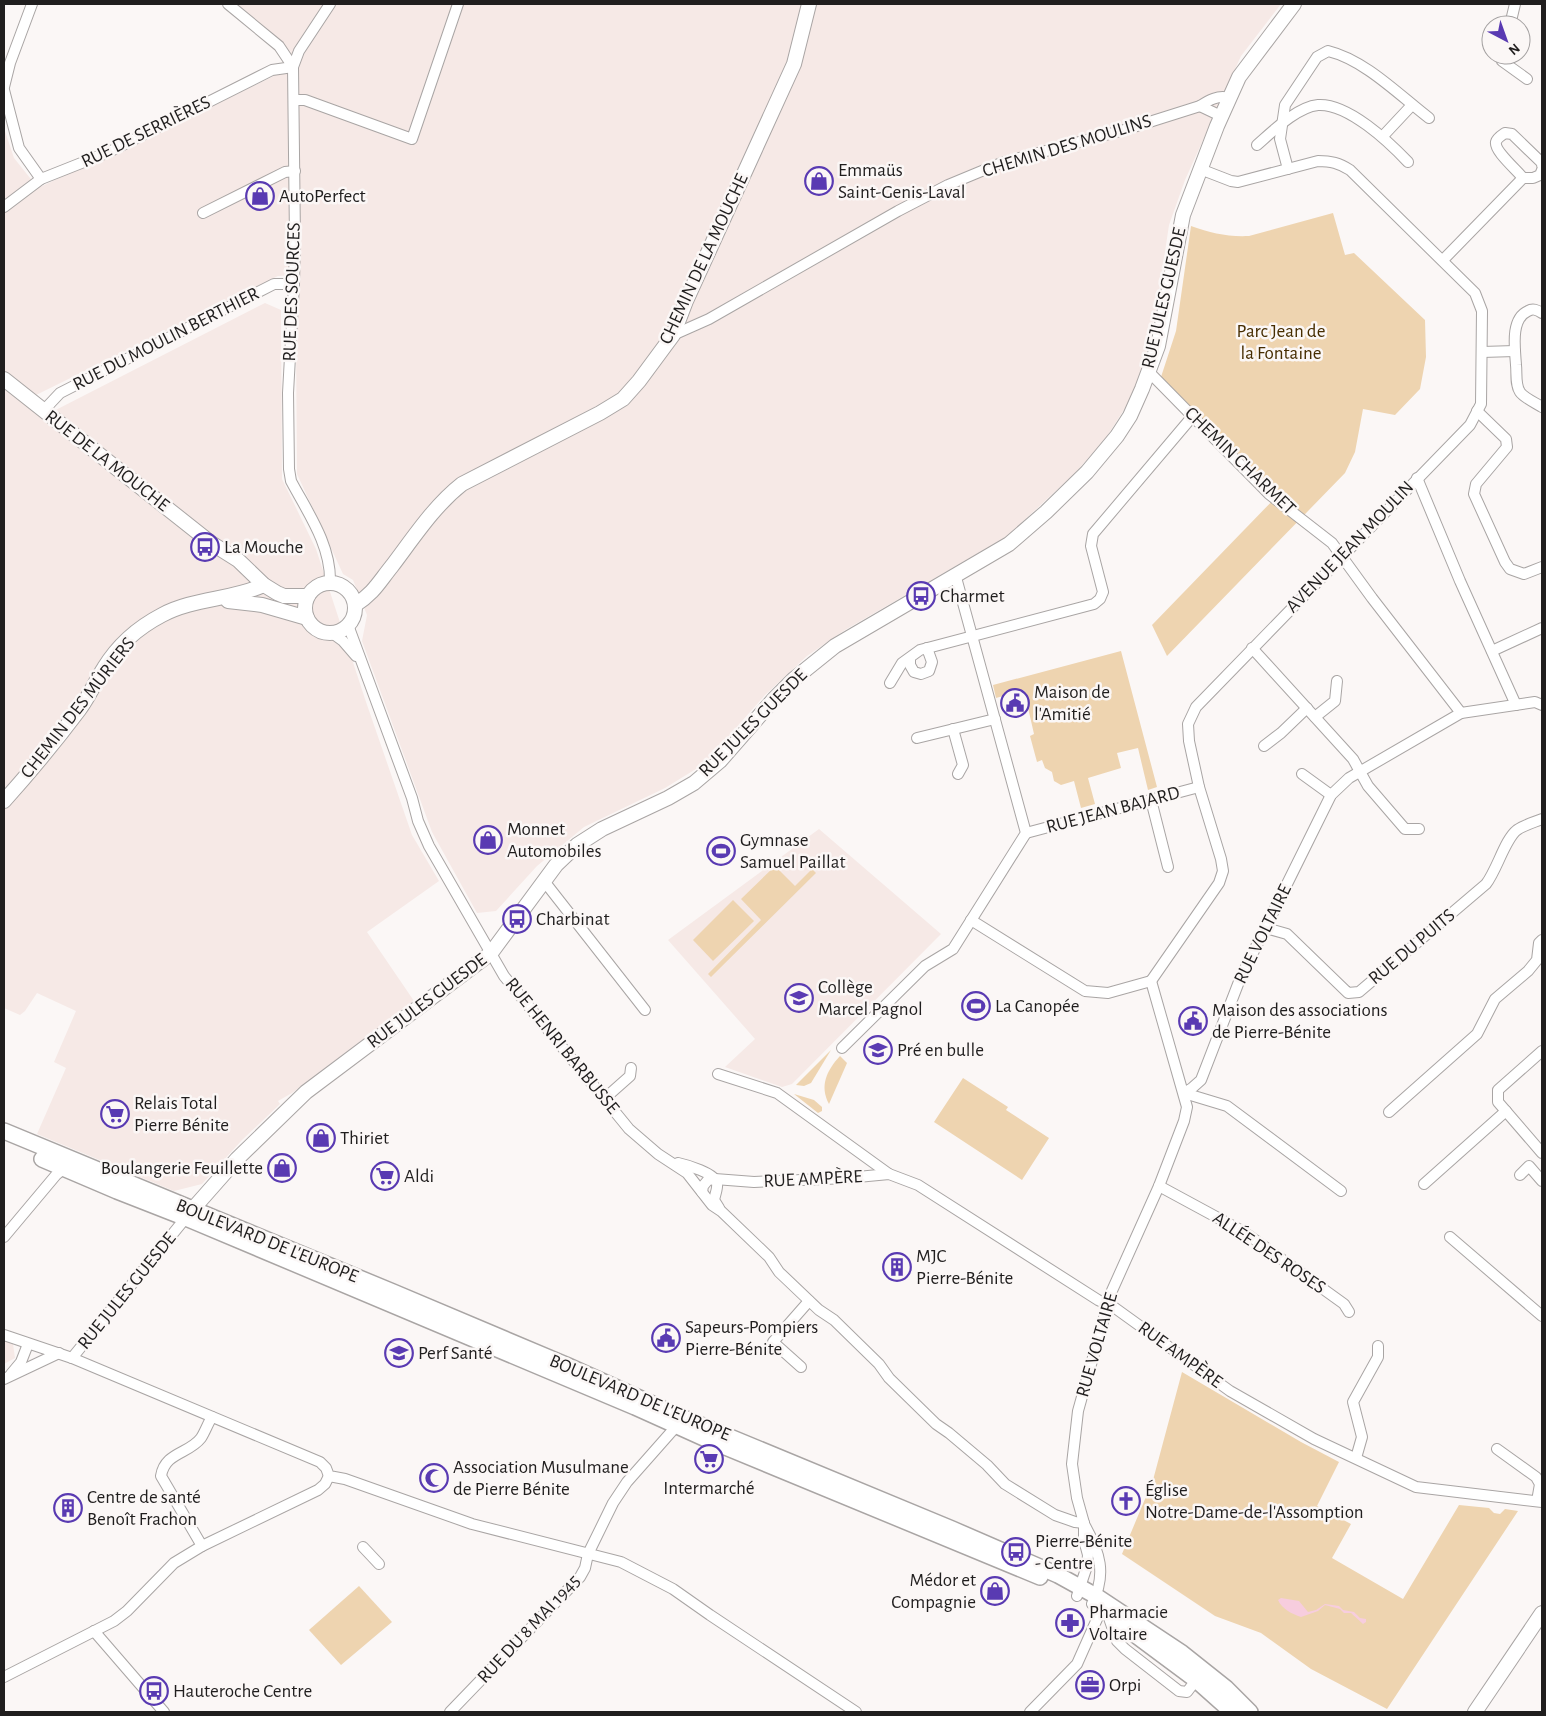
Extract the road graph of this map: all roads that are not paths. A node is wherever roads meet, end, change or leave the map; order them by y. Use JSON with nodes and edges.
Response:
{"nodes":[{"id":1,"x":32,"y":4,"type":"edge"},
{"id":2,"x":228,"y":4,"type":"edge"},
{"id":3,"x":330,"y":4,"type":"edge"},
{"id":4,"x":458,"y":4,"type":"edge"},
{"id":5,"x":809,"y":4,"type":"edge"},
{"id":6,"x":1294,"y":4,"type":"edge"},
{"id":7,"x":1508,"y":65,"type":"edge"},
{"id":8,"x":293,"y":67,"type":"junction"},
{"id":9,"x":1527,"y":79,"type":"dead end"},
{"id":10,"x":4,"y":89,"type":"edge"},
{"id":11,"x":1229,"y":98,"type":"junction"},
{"id":12,"x":294,"y":100,"type":"junction"},
{"id":13,"x":1412,"y":105,"type":"junction"},
{"id":14,"x":1200,"y":106,"type":"junction"},
{"id":15,"x":1221,"y":116,"type":"junction"},
{"id":16,"x":1429,"y":118,"type":"dead end"},
{"id":17,"x":1281,"y":124,"type":"junction"},
{"id":18,"x":1383,"y":136,"type":"junction"},
{"id":19,"x":1257,"y":145,"type":"dead end"},
{"id":20,"x":1408,"y":162,"type":"dead end"},
{"id":21,"x":1542,"y":165,"type":"edge"},
{"id":22,"x":1200,"y":169,"type":"junction"},
{"id":23,"x":1288,"y":170,"type":"junction"},
{"id":24,"x":1542,"y":170,"type":"edge"},
{"id":25,"x":295,"y":171,"type":"junction"},
{"id":26,"x":1523,"y":178,"type":"junction"},
{"id":27,"x":41,"y":179,"type":"junction"},
{"id":28,"x":4,"y":207,"type":"edge"},
{"id":29,"x":203,"y":213,"type":"dead end"},
{"id":30,"x":1443,"y":260,"type":"junction"},
{"id":31,"x":294,"y":284,"type":"junction"},
{"id":32,"x":1542,"y":313,"type":"edge"},
{"id":33,"x":673,"y":335,"type":"junction"},
{"id":34,"x":1516,"y":351,"type":"junction"},
{"id":35,"x":1482,"y":352,"type":"junction"},
{"id":36,"x":1148,"y":372,"type":"junction"},
{"id":37,"x":4,"y":379,"type":"edge"},
{"id":38,"x":1542,"y":407,"type":"edge"},
{"id":39,"x":44,"y":410,"type":"junction"},
{"id":40,"x":1477,"y":411,"type":"junction"},
{"id":41,"x":1192,"y":417,"type":"junction"},
{"id":42,"x":1417,"y":478,"type":"junction"},
{"id":43,"x":1342,"y":555,"type":"junction"},
{"id":44,"x":1542,"y":567,"type":"edge"},
{"id":45,"x":955,"y":576,"type":"junction"},
{"id":46,"x":330,"y":582,"type":"junction"},
{"id":47,"x":260,"y":587,"type":"junction"},
{"id":48,"x":308,"y":596,"type":"junction"},
{"id":49,"x":353,"y":598,"type":"junction"},
{"id":50,"x":212,"y":599,"type":"junction"},
{"id":51,"x":274,"y":608,"type":"junction"},
{"id":52,"x":307,"y":618,"type":"junction"},
{"id":53,"x":348,"y":625,"type":"junction"},
{"id":54,"x":1542,"y":628,"type":"edge"},
{"id":55,"x":332,"y":633,"type":"junction"},
{"id":56,"x":972,"y":637,"type":"junction"},
{"id":57,"x":927,"y":648,"type":"junction"},
{"id":58,"x":1252,"y":648,"type":"junction"},
{"id":59,"x":1492,"y":651,"type":"junction"},
{"id":60,"x":910,"y":658,"type":"junction"},
{"id":61,"x":365,"y":672,"type":"junction"},
{"id":62,"x":1337,"y":681,"type":"dead end"},
{"id":63,"x":890,"y":683,"type":"dead end"},
{"id":64,"x":1516,"y":705,"type":"junction"},
{"id":65,"x":1542,"y":705,"type":"edge"},
{"id":66,"x":1306,"y":708,"type":"junction"},
{"id":67,"x":1460,"y":713,"type":"junction"},
{"id":68,"x":1315,"y":717,"type":"junction"},
{"id":69,"x":995,"y":719,"type":"junction"},
{"id":70,"x":953,"y":730,"type":"junction"},
{"id":71,"x":917,"y":738,"type":"dead end"},
{"id":72,"x":1264,"y":746,"type":"dead end"},
{"id":73,"x":1360,"y":771,"type":"junction"},
{"id":74,"x":958,"y":774,"type":"dead end"},
{"id":75,"x":1302,"y":774,"type":"dead end"},
{"id":76,"x":1199,"y":787,"type":"junction"},
{"id":77,"x":1331,"y":795,"type":"junction"},
{"id":78,"x":1151,"y":800,"type":"junction"},
{"id":79,"x":4,"y":801,"type":"edge"},
{"id":80,"x":1542,"y":818,"type":"edge"},
{"id":81,"x":1419,"y":829,"type":"dead end"},
{"id":82,"x":1026,"y":832,"type":"junction"},
{"id":83,"x":1168,"y":867,"type":"dead end"},
{"id":84,"x":544,"y":881,"type":"junction"},
{"id":85,"x":972,"y":920,"type":"junction"},
{"id":86,"x":1266,"y":928,"type":"junction"},
{"id":87,"x":1542,"y":940,"type":"edge"},
{"id":88,"x":491,"y":953,"type":"junction"},
{"id":89,"x":1151,"y":981,"type":"junction"},
{"id":90,"x":645,"y":1010,"type":"dead end"},
{"id":91,"x":842,"y":1048,"type":"dead end"},
{"id":92,"x":1542,"y":1051,"type":"edge"},
{"id":93,"x":631,"y":1068,"type":"dead end"},
{"id":94,"x":718,"y":1074,"type":"dead end"},
{"id":95,"x":1184,"y":1093,"type":"junction"},
{"id":96,"x":604,"y":1099,"type":"junction"},
{"id":97,"x":1506,"y":1111,"type":"junction"},
{"id":98,"x":1389,"y":1112,"type":"dead end"},
{"id":99,"x":4,"y":1132,"type":"edge"},
{"id":100,"x":4,"y":1143,"type":"edge"},
{"id":101,"x":1542,"y":1153,"type":"edge"},
{"id":102,"x":668,"y":1160,"type":"junction"},
{"id":103,"x":64,"y":1168,"type":"junction"},
{"id":104,"x":889,"y":1174,"type":"junction"},
{"id":105,"x":1520,"y":1175,"type":"dead end"},
{"id":106,"x":715,"y":1179,"type":"junction"},
{"id":107,"x":1542,"y":1181,"type":"edge"},
{"id":108,"x":1424,"y":1184,"type":"dead end"},
{"id":109,"x":1158,"y":1186,"type":"junction"},
{"id":110,"x":1341,"y":1191,"type":"dead end"},
{"id":111,"x":702,"y":1192,"type":"junction"},
{"id":112,"x":721,"y":1211,"type":"junction"},
{"id":113,"x":189,"y":1214,"type":"junction"},
{"id":114,"x":4,"y":1237,"type":"edge"},
{"id":115,"x":1450,"y":1237,"type":"dead end"},
{"id":116,"x":809,"y":1300,"type":"junction"},
{"id":117,"x":1106,"y":1304,"type":"junction"},
{"id":118,"x":1349,"y":1312,"type":"dead end"},
{"id":119,"x":1542,"y":1316,"type":"edge"},
{"id":120,"x":4,"y":1335,"type":"edge"},
{"id":121,"x":28,"y":1344,"type":"junction"},
{"id":122,"x":1378,"y":1346,"type":"dead end"},
{"id":123,"x":59,"y":1353,"type":"junction"},
{"id":124,"x":72,"y":1358,"type":"junction"},
{"id":125,"x":801,"y":1367,"type":"dead end"},
{"id":126,"x":6,"y":1377,"type":"edge"},
{"id":127,"x":212,"y":1416,"type":"junction"},
{"id":128,"x":679,"y":1422,"type":"junction"},
{"id":129,"x":1497,"y":1449,"type":"dead end"},
{"id":130,"x":1356,"y":1458,"type":"junction"},
{"id":131,"x":328,"y":1476,"type":"junction"},
{"id":132,"x":1540,"y":1502,"type":"edge"},
{"id":133,"x":1084,"y":1523,"type":"junction"},
{"id":134,"x":202,"y":1546,"type":"junction"},
{"id":135,"x":363,"y":1547,"type":"dead end"},
{"id":136,"x":588,"y":1554,"type":"junction"},
{"id":137,"x":1088,"y":1555,"type":"junction"},
{"id":138,"x":1100,"y":1561,"type":"junction"},
{"id":139,"x":379,"y":1564,"type":"dead end"},
{"id":140,"x":1079,"y":1591,"type":"junction"},
{"id":141,"x":1099,"y":1606,"type":"junction"},
{"id":142,"x":1542,"y":1613,"type":"edge"},
{"id":143,"x":94,"y":1631,"type":"junction"},
{"id":144,"x":4,"y":1677,"type":"edge"},
{"id":145,"x":164,"y":1712,"type":"edge"},
{"id":146,"x":450,"y":1712,"type":"edge"},
{"id":147,"x":856,"y":1712,"type":"edge"},
{"id":148,"x":1030,"y":1712,"type":"edge"},
{"id":149,"x":1232,"y":1712,"type":"edge"},
{"id":150,"x":1250,"y":1712,"type":"edge"},
{"id":151,"x":1475,"y":1712,"type":"edge"}],
"edges":[{"from":1,"to":10,"type":"street"},
{"from":2,"to":8,"type":"street"},
{"from":3,"to":8,"type":"street","name":"RUE DES SOURCES"},
{"from":4,"to":12,"type":"street"},
{"from":5,"to":33,"type":"street","name":"CHEMIN DE LA MOUCHE"},
{"from":6,"to":11,"type":"street","name":"RUE JULES GUESDE"},
{"from":7,"to":9,"type":"street"},
{"from":8,"to":12,"type":"street","name":"RUE DES SOURCES"},
{"from":8,"to":27,"type":"street","name":"RUE DE SERRIÈRES"},
{"from":10,"to":27,"type":"street"},
{"from":11,"to":14,"type":"street","name":"CHEMIN DES MOULINS"},
{"from":11,"to":15,"type":"street","name":"RUE JULES GUESDE"},
{"from":12,"to":25,"type":"street","name":"RUE DES SOURCES"},
{"from":13,"to":16,"type":"street"},
{"from":13,"to":17,"type":"street"},
{"from":13,"to":18,"type":"street"},
{"from":14,"to":15,"type":"street"},
{"from":14,"to":33,"type":"street","name":"CHEMIN DES MOULINS"},
{"from":15,"to":22,"type":"street","name":"RUE JULES GUESDE"},
{"from":17,"to":18,"type":"street"},
{"from":17,"to":19,"type":"street"},
{"from":17,"to":23,"type":"street"},
{"from":18,"to":20,"type":"street"},
{"from":21,"to":26,"type":"street"},
{"from":22,"to":23,"type":"street","name":"AVENUE JEAN MOULIN"},
{"from":22,"to":36,"type":"street","name":"RUE JULES GUESDE"},
{"from":23,"to":30,"type":"street","name":"AVENUE JEAN MOULIN"},
{"from":24,"to":26,"type":"street"},
{"from":25,"to":29,"type":"street"},
{"from":25,"to":31,"type":"street","name":"RUE DES SOURCES"},
{"from":26,"to":30,"type":"street"},
{"from":27,"to":28,"type":"street","name":"RUE DE SERRIÈRES"},
{"from":30,"to":35,"type":"street","name":"AVENUE JEAN MOULIN"},
{"from":31,"to":39,"type":"street","name":"RUE DU MOULIN BERTHIER"},
{"from":31,"to":46,"type":"street","name":"RUE DES SOURCES"},
{"from":32,"to":34,"type":"street"},
{"from":33,"to":49,"type":"street","name":"CHEMIN DE LA MOUCHE"},
{"from":34,"to":35,"type":"street"},
{"from":34,"to":38,"type":"street"},
{"from":35,"to":40,"type":"street","name":"AVENUE JEAN MOULIN"},
{"from":36,"to":41,"type":"street","name":"CHEMIN CHARMET"},
{"from":36,"to":45,"type":"street","name":"RUE JULES GUESDE"},
{"from":37,"to":39,"type":"street","name":"RUE DE LA MOUCHE"},
{"from":39,"to":47,"type":"street","name":"RUE DE LA MOUCHE"},
{"from":40,"to":42,"type":"street","name":"AVENUE JEAN MOULIN"},
{"from":40,"to":44,"type":"street"},
{"from":41,"to":43,"type":"street","name":"CHEMIN CHARMET"},
{"from":41,"to":56,"type":"street"},
{"from":42,"to":43,"type":"street","name":"AVENUE JEAN MOULIN"},
{"from":42,"to":59,"type":"street"},
{"from":43,"to":58,"type":"street","name":"AVENUE JEAN MOULIN"},
{"from":43,"to":67,"type":"street","name":"CHEMIN CHARMET"},
{"from":45,"to":56,"type":"street"},
{"from":45,"to":84,"type":"street","name":"RUE JULES GUESDE"},
{"from":46,"to":48,"type":"street"},
{"from":46,"to":49,"type":"street"},
{"from":47,"to":48,"type":"street","name":"RUE DE LA MOUCHE"},
{"from":47,"to":50,"type":"street","name":"CHEMIN DES MÛRIERS"},
{"from":47,"to":51,"type":"street","name":"RUE DE LA MOUCHE"},
{"from":48,"to":52,"type":"street"},
{"from":49,"to":53,"type":"street"},
{"from":50,"to":51,"type":"street","name":"CHEMIN DES MÛRIERS"},
{"from":50,"to":79,"type":"street","name":"CHEMIN DES MÛRIERS"},
{"from":51,"to":52,"type":"street","name":"CHEMIN DES MÛRIERS"},
{"from":52,"to":55,"type":"street"},
{"from":53,"to":55,"type":"street"},
{"from":53,"to":61,"type":"street","name":"RUE HENRI BARBUSSE"},
{"from":54,"to":59,"type":"street"},
{"from":55,"to":61,"type":"street","name":"RUE HENRI BARBUSSE"},
{"from":56,"to":57,"type":"street"},
{"from":56,"to":69,"type":"street"},
{"from":57,"to":60,"type":"street"},
{"from":57,"to":60,"type":"street"},
{"from":58,"to":66,"type":"street"},
{"from":58,"to":76,"type":"street","name":"AVENUE JEAN MOULIN"},
{"from":59,"to":64,"type":"street"},
{"from":60,"to":63,"type":"street"},
{"from":61,"to":88,"type":"street","name":"RUE HENRI BARBUSSE"},
{"from":62,"to":68,"type":"street"},
{"from":64,"to":65,"type":"street","name":"RUE VOLTAIRE"},
{"from":64,"to":67,"type":"street","name":"RUE VOLTAIRE"},
{"from":66,"to":68,"type":"street"},
{"from":66,"to":72,"type":"street"},
{"from":67,"to":73,"type":"street","name":"RUE VOLTAIRE"},
{"from":68,"to":73,"type":"street"},
{"from":69,"to":70,"type":"street"},
{"from":69,"to":82,"type":"street"},
{"from":70,"to":71,"type":"street"},
{"from":70,"to":74,"type":"street"},
{"from":73,"to":77,"type":"street","name":"RUE VOLTAIRE"},
{"from":73,"to":81,"type":"street"},
{"from":75,"to":77,"type":"street"},
{"from":76,"to":78,"type":"street","name":"RUE JEAN BAJARD"},
{"from":76,"to":89,"type":"street","name":"AVENUE JEAN MOULIN"},
{"from":77,"to":86,"type":"street","name":"RUE VOLTAIRE"},
{"from":78,"to":82,"type":"street","name":"RUE JEAN BAJARD"},
{"from":78,"to":83,"type":"street"},
{"from":80,"to":86,"type":"street","name":"RUE DU PUITS"},
{"from":82,"to":85,"type":"street"},
{"from":84,"to":88,"type":"street","name":"RUE JULES GUESDE"},
{"from":84,"to":90,"type":"street"},
{"from":85,"to":89,"type":"street"},
{"from":85,"to":91,"type":"street"},
{"from":86,"to":95,"type":"street","name":"RUE VOLTAIRE"},
{"from":87,"to":98,"type":"street"},
{"from":88,"to":96,"type":"street","name":"RUE HENRI BARBUSSE"},
{"from":88,"to":113,"type":"street","name":"RUE JULES GUESDE"},
{"from":89,"to":95,"type":"street"},
{"from":92,"to":97,"type":"street"},
{"from":93,"to":96,"type":"street"},
{"from":94,"to":104,"type":"street"},
{"from":95,"to":109,"type":"street","name":"RUE VOLTAIRE"},
{"from":95,"to":110,"type":"street"},
{"from":96,"to":102,"type":"street","name":"RUE HENRI BARBUSSE"},
{"from":97,"to":101,"type":"street"},
{"from":97,"to":108,"type":"street"},
{"from":99,"to":113,"type":"main road","name":"BOULEVARD DE L'EUROPE"},
{"from":100,"to":103,"type":"main road","name":"BOULEVARD DE L'EUROPE"},
{"from":102,"to":106,"type":"street","name":"RUE HENRI BARBUSSE"},
{"from":102,"to":111,"type":"street","name":"RUE HENRI BARBUSSE"},
{"from":103,"to":113,"type":"main road","name":"BOULEVARD DE L'EUROPE"},
{"from":103,"to":114,"type":"street"},
{"from":104,"to":106,"type":"street","name":"RUE AMPÈRE"},
{"from":104,"to":117,"type":"street","name":"RUE AMPÈRE"},
{"from":105,"to":107,"type":"street"},
{"from":106,"to":111,"type":"street"},
{"from":106,"to":112,"type":"street"},
{"from":109,"to":117,"type":"street","name":"RUE VOLTAIRE"},
{"from":109,"to":118,"type":"street","name":"ALLÉE DES ROSES"},
{"from":111,"to":112,"type":"street","name":"RUE HENRI BARBUSSE"},
{"from":112,"to":116,"type":"street","name":"RUE HENRI BARBUSSE"},
{"from":113,"to":124,"type":"street","name":"RUE JULES GUESDE"},
{"from":113,"to":128,"type":"main road","name":"BOULEVARD DE L'EUROPE"},
{"from":115,"to":119,"type":"street"},
{"from":116,"to":125,"type":"street"},
{"from":116,"to":133,"type":"street","name":"RUE HENRI BARBUSSE"},
{"from":117,"to":130,"type":"street","name":"RUE AMPÈRE"},
{"from":117,"to":133,"type":"street","name":"RUE VOLTAIRE"},
{"from":120,"to":121,"type":"street"},
{"from":121,"to":123,"type":"street"},
{"from":121,"to":126,"type":"street"},
{"from":122,"to":130,"type":"street"},
{"from":123,"to":124,"type":"street"},
{"from":123,"to":126,"type":"street"},
{"from":124,"to":127,"type":"street"},
{"from":127,"to":131,"type":"street"},
{"from":127,"to":134,"type":"street"},
{"from":128,"to":136,"type":"street","name":"RUE DU 8 MAI 1945"},
{"from":128,"to":140,"type":"main road","name":"BOULEVARD DE L'EUROPE"},
{"from":129,"to":132,"type":"street"},
{"from":130,"to":132,"type":"street","name":"RUE AMPÈRE"},
{"from":131,"to":134,"type":"street"},
{"from":131,"to":136,"type":"street"},
{"from":133,"to":137,"type":"street","name":"RUE VOLTAIRE"},
{"from":133,"to":138,"type":"street","name":"RUE VOLTAIRE"},
{"from":134,"to":143,"type":"street"},
{"from":135,"to":139,"type":"street"},
{"from":136,"to":146,"type":"street","name":"RUE DU 8 MAI 1945"},
{"from":136,"to":147,"type":"street"},
{"from":137,"to":138,"type":"street"},
{"from":137,"to":140,"type":"street","name":"RUE VOLTAIRE"},
{"from":138,"to":141,"type":"street","name":"RUE VOLTAIRE"},
{"from":140,"to":141,"type":"main road","name":"BOULEVARD DE L'EUROPE"},
{"from":141,"to":148,"type":"street","name":"RUE VOLTAIRE"},
{"from":141,"to":149,"type":"main road","name":"BOULEVARD DE L'EUROPE"},
{"from":141,"to":150,"type":"main road","name":"BOULEVARD DE L'EUROPE"},
{"from":142,"to":151,"type":"street"},
{"from":143,"to":144,"type":"street"},
{"from":143,"to":145,"type":"street"}]}
